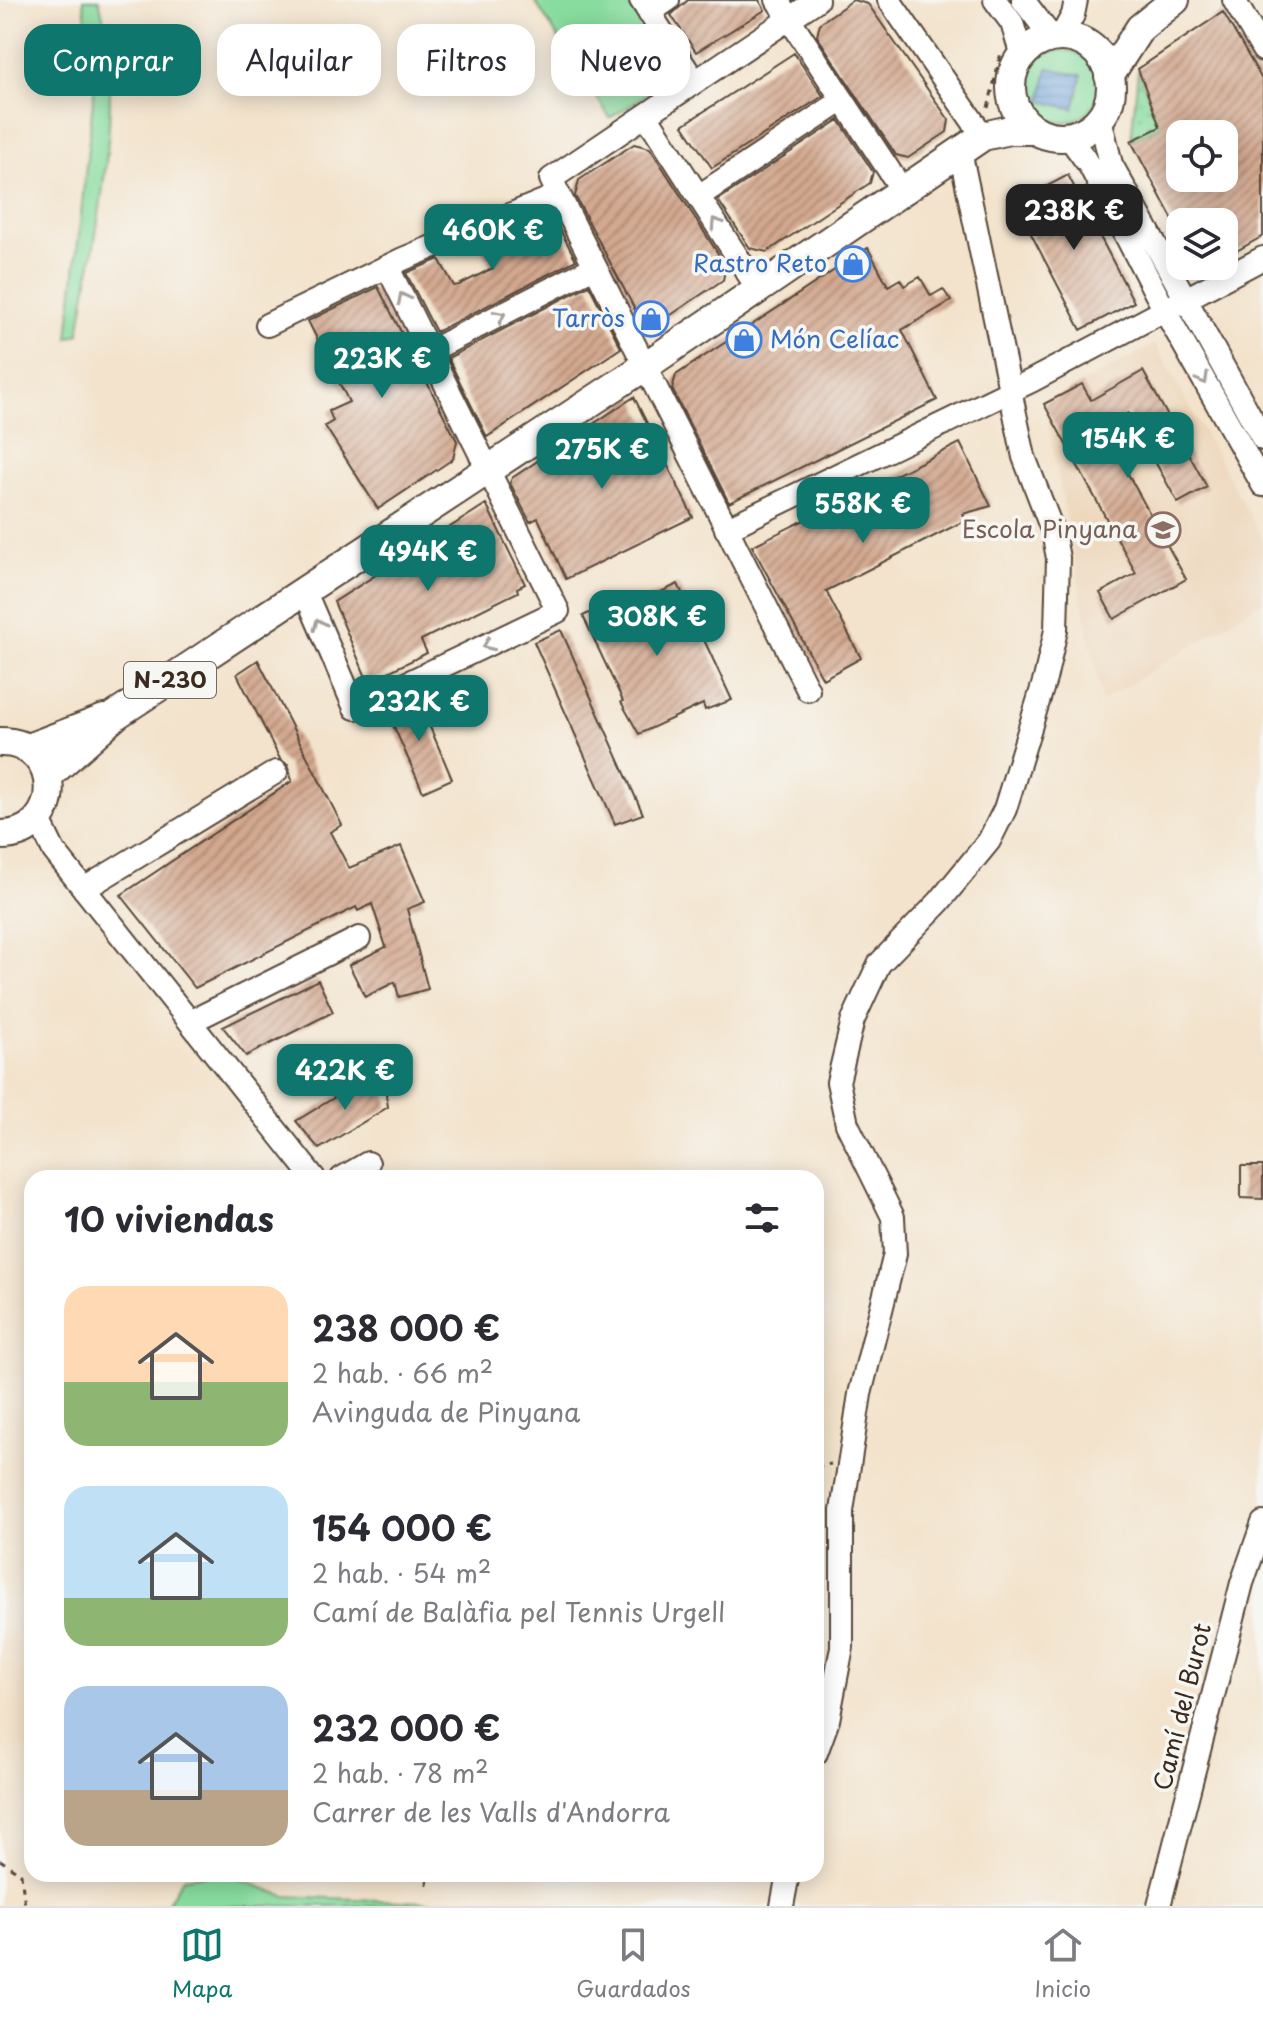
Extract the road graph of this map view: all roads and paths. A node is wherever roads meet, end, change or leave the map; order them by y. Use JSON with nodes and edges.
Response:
{"nodes":[{"id":1,"x":817,"y":0,"type":"edge"},
{"id":2,"x":889,"y":0,"type":"edge"},
{"id":3,"x":995,"y":0,"type":"edge"},
{"id":4,"x":1023,"y":0,"type":"edge"},
{"id":5,"x":1076,"y":0,"type":"edge"},
{"id":6,"x":1175,"y":0,"type":"edge"},
{"id":7,"x":1234,"y":0,"type":"edge"},
{"id":8,"x":652,"y":4,"type":"edge"},
{"id":9,"x":784,"y":9,"type":"edge"},
{"id":10,"x":1140,"y":28,"type":"junction"},
{"id":11,"x":1066,"y":40,"type":"junction"},
{"id":12,"x":1263,"y":50,"type":"edge"},
{"id":13,"x":1011,"y":53,"type":"junction"},
{"id":14,"x":1109,"y":76,"type":"junction"},
{"id":15,"x":695,"y":82,"type":"junction"},
{"id":16,"x":1011,"y":91,"type":"junction"},
{"id":17,"x":843,"y":100,"type":"junction"},
{"id":18,"x":646,"y":115,"type":"junction"},
{"id":19,"x":1100,"y":118,"type":"junction"},
{"id":20,"x":1035,"y":130,"type":"junction"},
{"id":21,"x":976,"y":134,"type":"junction"},
{"id":22,"x":1068,"y":136,"type":"junction"},
{"id":23,"x":554,"y":187,"type":"junction"},
{"id":24,"x":902,"y":190,"type":"junction"},
{"id":25,"x":699,"y":196,"type":"junction"},
{"id":26,"x":1263,"y":258,"type":"edge"},
{"id":27,"x":594,"y":267,"type":"junction"},
{"id":28,"x":388,"y":268,"type":"junction"},
{"id":29,"x":758,"y":289,"type":"junction"},
{"id":30,"x":1175,"y":305,"type":"junction"},
{"id":31,"x":267,"y":325,"type":"dead end"},
{"id":32,"x":430,"y":351,"type":"junction"},
{"id":33,"x":644,"y":367,"type":"junction"},
{"id":34,"x":1011,"y":387,"type":"junction"},
{"id":35,"x":1263,"y":439,"type":"edge"},
{"id":36,"x":489,"y":468,"type":"junction"},
{"id":37,"x":1263,"y":485,"type":"edge"},
{"id":38,"x":726,"y":529,"type":"junction"},
{"id":39,"x":305,"y":592,"type":"junction"},
{"id":40,"x":808,"y":690,"type":"dead end"},
{"id":41,"x":116,"y":715,"type":"junction"},
{"id":42,"x":8,"y":743,"type":"edge"},
{"id":43,"x":276,"y":772,"type":"dead end"},
{"id":44,"x":49,"y":775,"type":"junction"},
{"id":45,"x":19,"y":830,"type":"edge"},
{"id":46,"x":84,"y":889,"type":"junction"},
{"id":47,"x":359,"y":938,"type":"dead end"},
{"id":48,"x":190,"y":1022,"type":"junction"},
{"id":49,"x":368,"y":1163,"type":"dead end"},
{"id":50,"x":308,"y":1170,"type":"edge"},
{"id":51,"x":356,"y":1170,"type":"edge"},
{"id":52,"x":1263,"y":1523,"type":"edge"},
{"id":53,"x":824,"y":1731,"type":"edge"},
{"id":54,"x":0,"y":1860,"type":"edge"},
{"id":55,"x":427,"y":1882,"type":"edge"},
{"id":56,"x":786,"y":1882,"type":"edge"},
{"id":57,"x":427,"y":1885,"type":"dead end"},
{"id":58,"x":25,"y":1906,"type":"edge"},
{"id":59,"x":782,"y":1906,"type":"edge"},
{"id":60,"x":1159,"y":1906,"type":"edge"}],
"edges":[{"from":1,"to":9,"type":"street"},
{"from":2,"to":21,"type":"street"},
{"from":3,"to":13,"type":"street"},
{"from":4,"to":11,"type":"street"},
{"from":5,"to":11,"type":"street"},
{"from":6,"to":10,"type":"main road"},
{"from":7,"to":12,"type":"street"},
{"from":8,"to":15,"type":"street"},
{"from":9,"to":15,"type":"street"},
{"from":9,"to":17,"type":"street"},
{"from":10,"to":11,"type":"main road"},
{"from":10,"to":14,"type":"main road"},
{"from":11,"to":13,"type":"main road"},
{"from":11,"to":14,"type":"main road"},
{"from":13,"to":16,"type":"main road","number":"N-230"},
{"from":13,"to":21,"type":"path"},
{"from":14,"to":19,"type":"main road"},
{"from":15,"to":18,"type":"street"},
{"from":16,"to":20,"type":"main road"},
{"from":16,"to":21,"type":"main road","number":"N-230"},
{"from":17,"to":24,"type":"street"},
{"from":17,"to":25,"type":"street"},
{"from":18,"to":23,"type":"street"},
{"from":18,"to":25,"type":"street"},
{"from":19,"to":22,"type":"main road"},
{"from":19,"to":30,"type":"street"},
{"from":20,"to":21,"type":"main road","number":"N-230"},
{"from":20,"to":22,"type":"main road","number":"N-230"},
{"from":21,"to":24,"type":"main road","number":"N-230"},
{"from":21,"to":34,"type":"street"},
{"from":22,"to":30,"type":"street"},
{"from":23,"to":27,"type":"street"},
{"from":23,"to":28,"type":"street"},
{"from":24,"to":29,"type":"main road","number":"N-230"},
{"from":29,"to":25,"type":"street","one_way":true},
{"from":26,"to":30,"type":"street"},
{"from":32,"to":27,"type":"street","one_way":true},
{"from":27,"to":33,"type":"street"},
{"from":28,"to":31,"type":"street"},
{"from":32,"to":28,"type":"street","one_way":true},
{"from":29,"to":33,"type":"main road","number":"N-230"},
{"from":30,"to":34,"type":"street"},
{"from":30,"to":35,"type":"street"},
{"from":30,"to":37,"type":"street","one_way":true},
{"from":32,"to":36,"type":"street"},
{"from":33,"to":36,"type":"main road","number":"N-230"},
{"from":33,"to":38,"type":"street"},
{"from":34,"to":38,"type":"street"},
{"from":34,"to":53,"type":"street"},
{"from":36,"to":39,"type":"main road","number":"N-230"},
{"from":36,"to":39,"type":"street","one_way":true},
{"from":38,"to":40,"type":"street"},
{"from":39,"to":41,"type":"main road","number":"N-230"},
{"from":41,"to":42,"type":"main road","number":"N-230"},
{"from":41,"to":44,"type":"main road","number":"N-230"},
{"from":42,"to":44,"type":"main road","number":"N-230"},
{"from":43,"to":46,"type":"street"},
{"from":44,"to":45,"type":"main road"},
{"from":45,"to":46,"type":"street"},
{"from":46,"to":48,"type":"street"},
{"from":47,"to":48,"type":"street"},
{"from":48,"to":50,"type":"street"},
{"from":49,"to":51,"type":"street"},
{"from":52,"to":60,"type":"street","name":"Camí del Burot"},
{"from":54,"to":58,"type":"path"},
{"from":55,"to":57,"type":"path"},
{"from":56,"to":59,"type":"street"}]}
